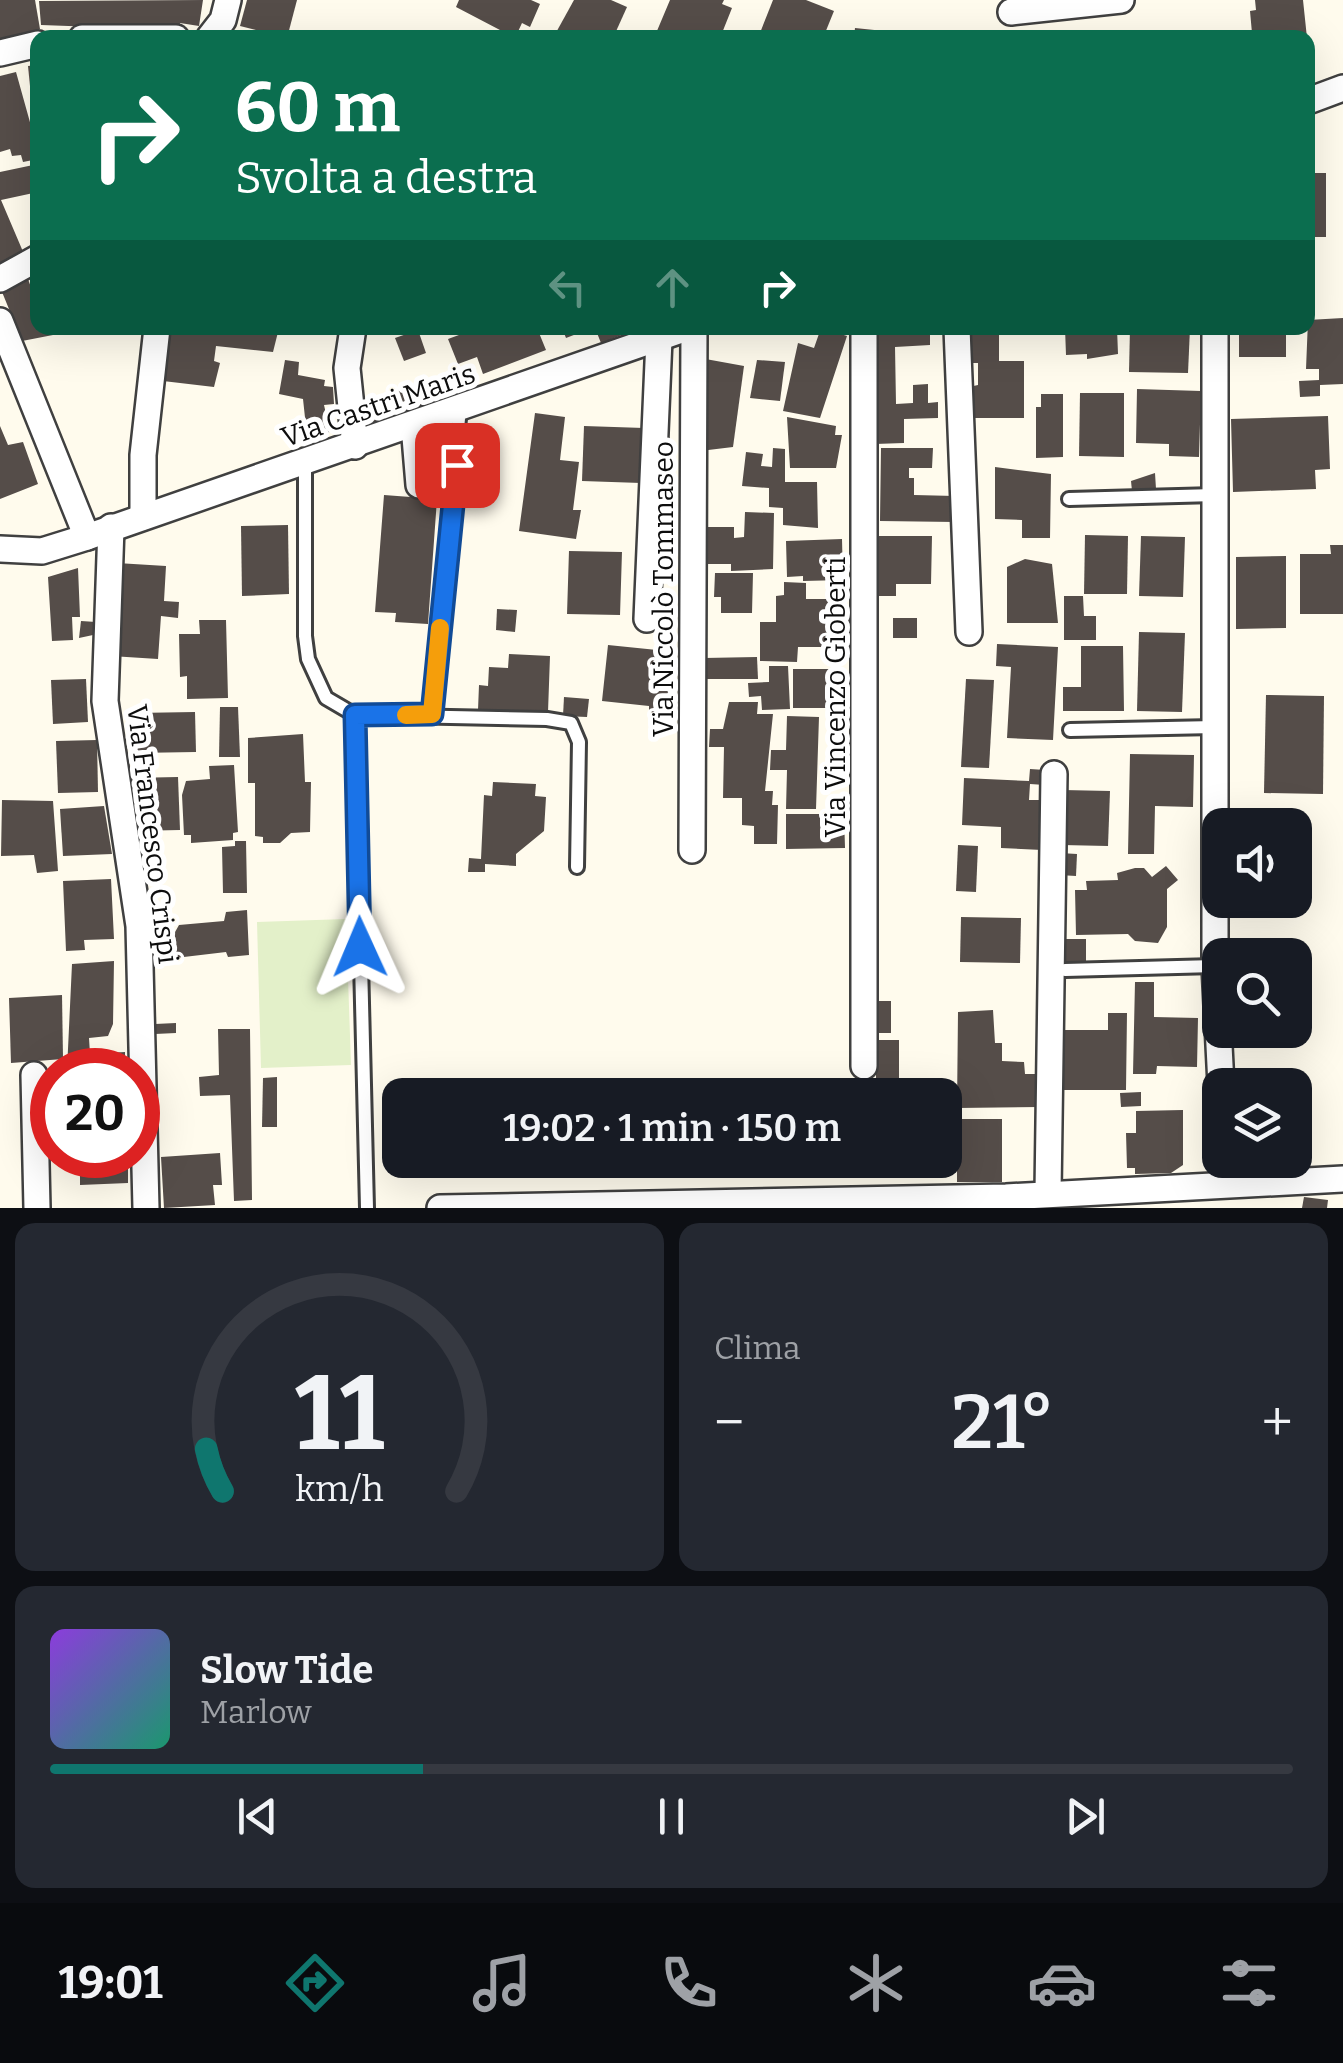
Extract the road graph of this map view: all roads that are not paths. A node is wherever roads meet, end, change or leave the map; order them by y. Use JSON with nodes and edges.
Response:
{"nodes":[{"id":1,"x":228,"y":0,"type":"edge"},
{"id":2,"x":1121,"y":0,"type":"edge"},
{"id":3,"x":1011,"y":12,"type":"dead end"},
{"id":4,"x":215,"y":30,"type":"edge"},
{"id":5,"x":30,"y":46,"type":"edge"},
{"id":6,"x":0,"y":53,"type":"edge"},
{"id":7,"x":1343,"y":88,"type":"edge"},
{"id":8,"x":1315,"y":98,"type":"edge"},
{"id":9,"x":30,"y":262,"type":"edge"},
{"id":10,"x":0,"y":279,"type":"edge"},
{"id":11,"x":0,"y":321,"type":"edge"},
{"id":12,"x":157,"y":335,"type":"edge"},
{"id":13,"x":352,"y":335,"type":"edge"},
{"id":14,"x":671,"y":335,"type":"edge"},
{"id":15,"x":691,"y":335,"type":"edge"},
{"id":16,"x":864,"y":335,"type":"edge"},
{"id":17,"x":957,"y":335,"type":"edge"},
{"id":18,"x":1214,"y":335,"type":"edge"},
{"id":19,"x":659,"y":339,"type":"junction"},
{"id":20,"x":460,"y":408,"type":"junction"},
{"id":21,"x":414,"y":425,"type":"junction"},
{"id":22,"x":355,"y":446,"type":"junction"},
{"id":23,"x":306,"y":462,"type":"junction"},
{"id":24,"x":419,"y":485,"type":"dead end"},
{"id":25,"x":1215,"y":495,"type":"junction"},
{"id":26,"x":1068,"y":500,"type":"dead end"},
{"id":27,"x":143,"y":517,"type":"junction"},
{"id":28,"x":99,"y":532,"type":"junction"},
{"id":29,"x":0,"y":549,"type":"edge"},
{"id":30,"x":647,"y":619,"type":"dead end"},
{"id":31,"x":968,"y":632,"type":"dead end"},
{"id":32,"x":432,"y":714,"type":"junction"},
{"id":33,"x":355,"y":715,"type":"junction"},
{"id":34,"x":1215,"y":728,"type":"junction"},
{"id":35,"x":1070,"y":730,"type":"dead end"},
{"id":36,"x":1054,"y":774,"type":"dead end"},
{"id":37,"x":692,"y":850,"type":"dead end"},
{"id":38,"x":578,"y":867,"type":"dead end"},
{"id":39,"x":1215,"y":938,"type":"edge"},
{"id":40,"x":1202,"y":966,"type":"edge"},
{"id":41,"x":1065,"y":970,"type":"dead end"},
{"id":42,"x":864,"y":1066,"type":"dead end"},
{"id":43,"x":1202,"y":1175,"type":"edge"},
{"id":44,"x":36,"y":1178,"type":"edge"},
{"id":45,"x":1255,"y":1178,"type":"edge"},
{"id":46,"x":1343,"y":1179,"type":"edge"},
{"id":47,"x":1270,"y":1181,"type":"junction"},
{"id":48,"x":1048,"y":1192,"type":"junction"},
{"id":49,"x":1006,"y":1202,"type":"edge"},
{"id":50,"x":837,"y":1204,"type":"edge"},
{"id":51,"x":37,"y":1208,"type":"edge"},
{"id":52,"x":146,"y":1208,"type":"edge"},
{"id":53,"x":367,"y":1208,"type":"edge"},
{"id":54,"x":440,"y":1208,"type":"edge"},
{"id":55,"x":1268,"y":1208,"type":"edge"}],
"edges":[{"from":1,"to":4,"type":"street"},
{"from":2,"to":3,"type":"street"},
{"from":5,"to":6,"type":"street"},
{"from":7,"to":8,"type":"street"},
{"from":9,"to":10,"type":"street"},
{"from":11,"to":28,"type":"street"},
{"from":12,"to":27,"type":"street"},
{"from":13,"to":22,"type":"street"},
{"from":14,"to":19,"type":"street","name":"Via Castri Maris"},
{"from":15,"to":37,"type":"street","name":"Via Niccolò Tommaseo"},
{"from":16,"to":42,"type":"street","name":"Via Vincenzo Gioberti"},
{"from":17,"to":31,"type":"street"},
{"from":18,"to":25,"type":"street"},
{"from":19,"to":20,"type":"street","name":"Via Castri Maris"},
{"from":19,"to":30,"type":"street"},
{"from":20,"to":21,"type":"street","name":"Via Castri Maris"},
{"from":20,"to":32,"type":"lane"},
{"from":21,"to":22,"type":"street","name":"Via Castri Maris"},
{"from":21,"to":24,"type":"street"},
{"from":22,"to":23,"type":"street","name":"Via Castri Maris"},
{"from":23,"to":27,"type":"street","name":"Via Castri Maris"},
{"from":23,"to":33,"type":"lane"},
{"from":25,"to":26,"type":"lane"},
{"from":25,"to":34,"type":"street"},
{"from":27,"to":28,"type":"street","name":"Via Castri Maris"},
{"from":28,"to":29,"type":"street","name":"Via Castri Maris"},
{"from":28,"to":52,"type":"street","name":"Via Francesco Crispi"},
{"from":32,"to":33,"type":"lane"},
{"from":32,"to":38,"type":"lane"},
{"from":33,"to":53,"type":"lane"},
{"from":34,"to":35,"type":"lane"},
{"from":34,"to":39,"type":"street"},
{"from":36,"to":48,"type":"street"},
{"from":40,"to":41,"type":"lane"},
{"from":43,"to":48,"type":"street"},
{"from":44,"to":51,"type":"street"},
{"from":45,"to":47,"type":"street"},
{"from":46,"to":47,"type":"street"},
{"from":47,"to":55,"type":"street"},
{"from":48,"to":49,"type":"street"},
{"from":49,"to":50,"type":"street"},
{"from":50,"to":54,"type":"street"}]}
